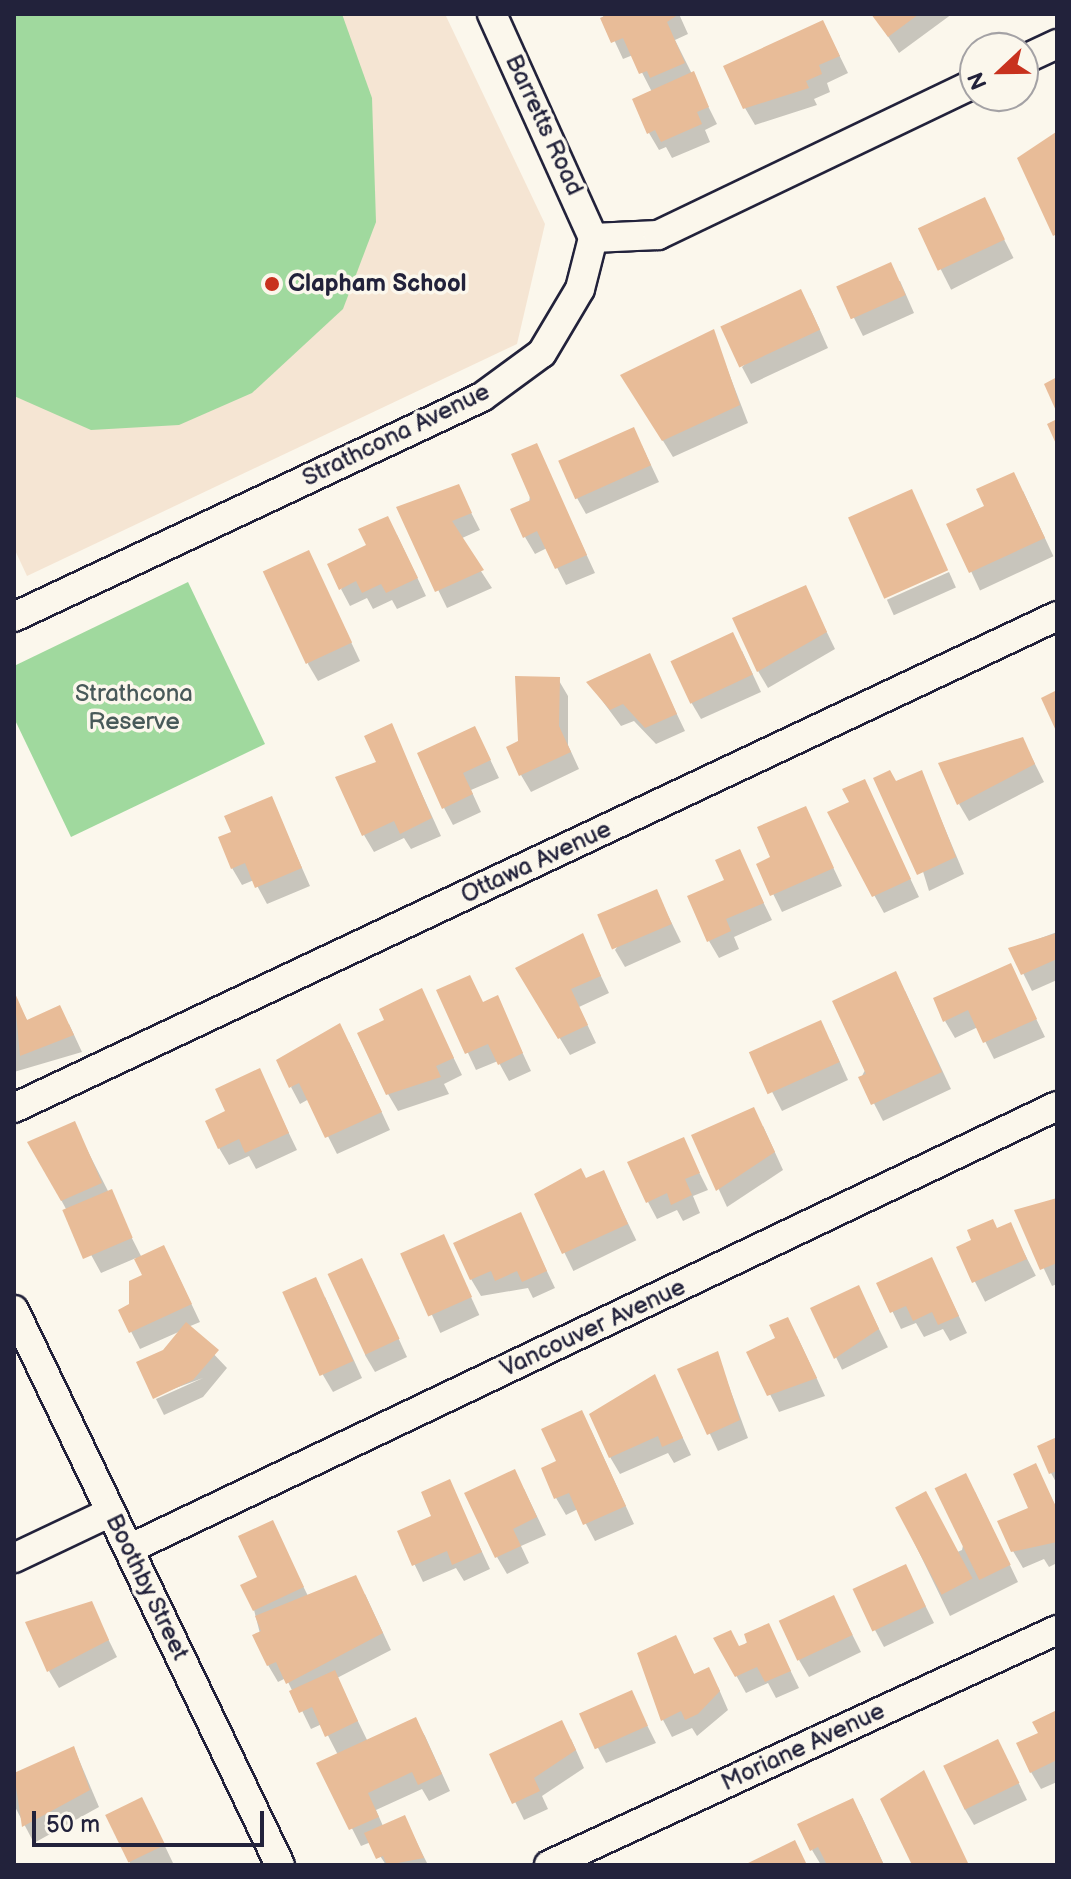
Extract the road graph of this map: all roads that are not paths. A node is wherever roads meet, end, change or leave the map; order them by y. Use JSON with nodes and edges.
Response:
{"nodes":[{"id":1,"x":492,"y":14,"type":"edge"},
{"id":2,"x":959,"y":91,"type":"edge"},
{"id":3,"x":593,"y":238,"type":"junction"},
{"id":4,"x":1057,"y":616,"type":"edge"},
{"id":5,"x":14,"y":617,"type":"edge"},
{"id":6,"x":1057,"y":1106,"type":"edge"},
{"id":7,"x":14,"y":1108,"type":"edge"},
{"id":8,"x":14,"y":1310,"type":"edge"},
{"id":9,"x":111,"y":1512,"type":"junction"},
{"id":10,"x":129,"y":1549,"type":"junction"},
{"id":11,"x":14,"y":1558,"type":"edge"},
{"id":12,"x":1057,"y":1630,"type":"edge"},
{"id":13,"x":280,"y":1865,"type":"edge"},
{"id":14,"x":549,"y":1865,"type":"edge"}],
"edges":[{"from":1,"to":3,"type":"street","name":"Barretts Road"},
{"from":2,"to":3,"type":"street"},
{"from":3,"to":5,"type":"street","name":"Strathcona Avenue"},
{"from":4,"to":7,"type":"street","name":"Ottawa Avenue"},
{"from":6,"to":10,"type":"street","name":"Vancouver Avenue"},
{"from":8,"to":9,"type":"street","name":"Boothby Street"},
{"from":9,"to":10,"type":"street","name":"Boothby Street"},
{"from":9,"to":11,"type":"street"},
{"from":10,"to":13,"type":"street","name":"Boothby Street"},
{"from":12,"to":14,"type":"street","name":"Moriane Avenue"}]}
